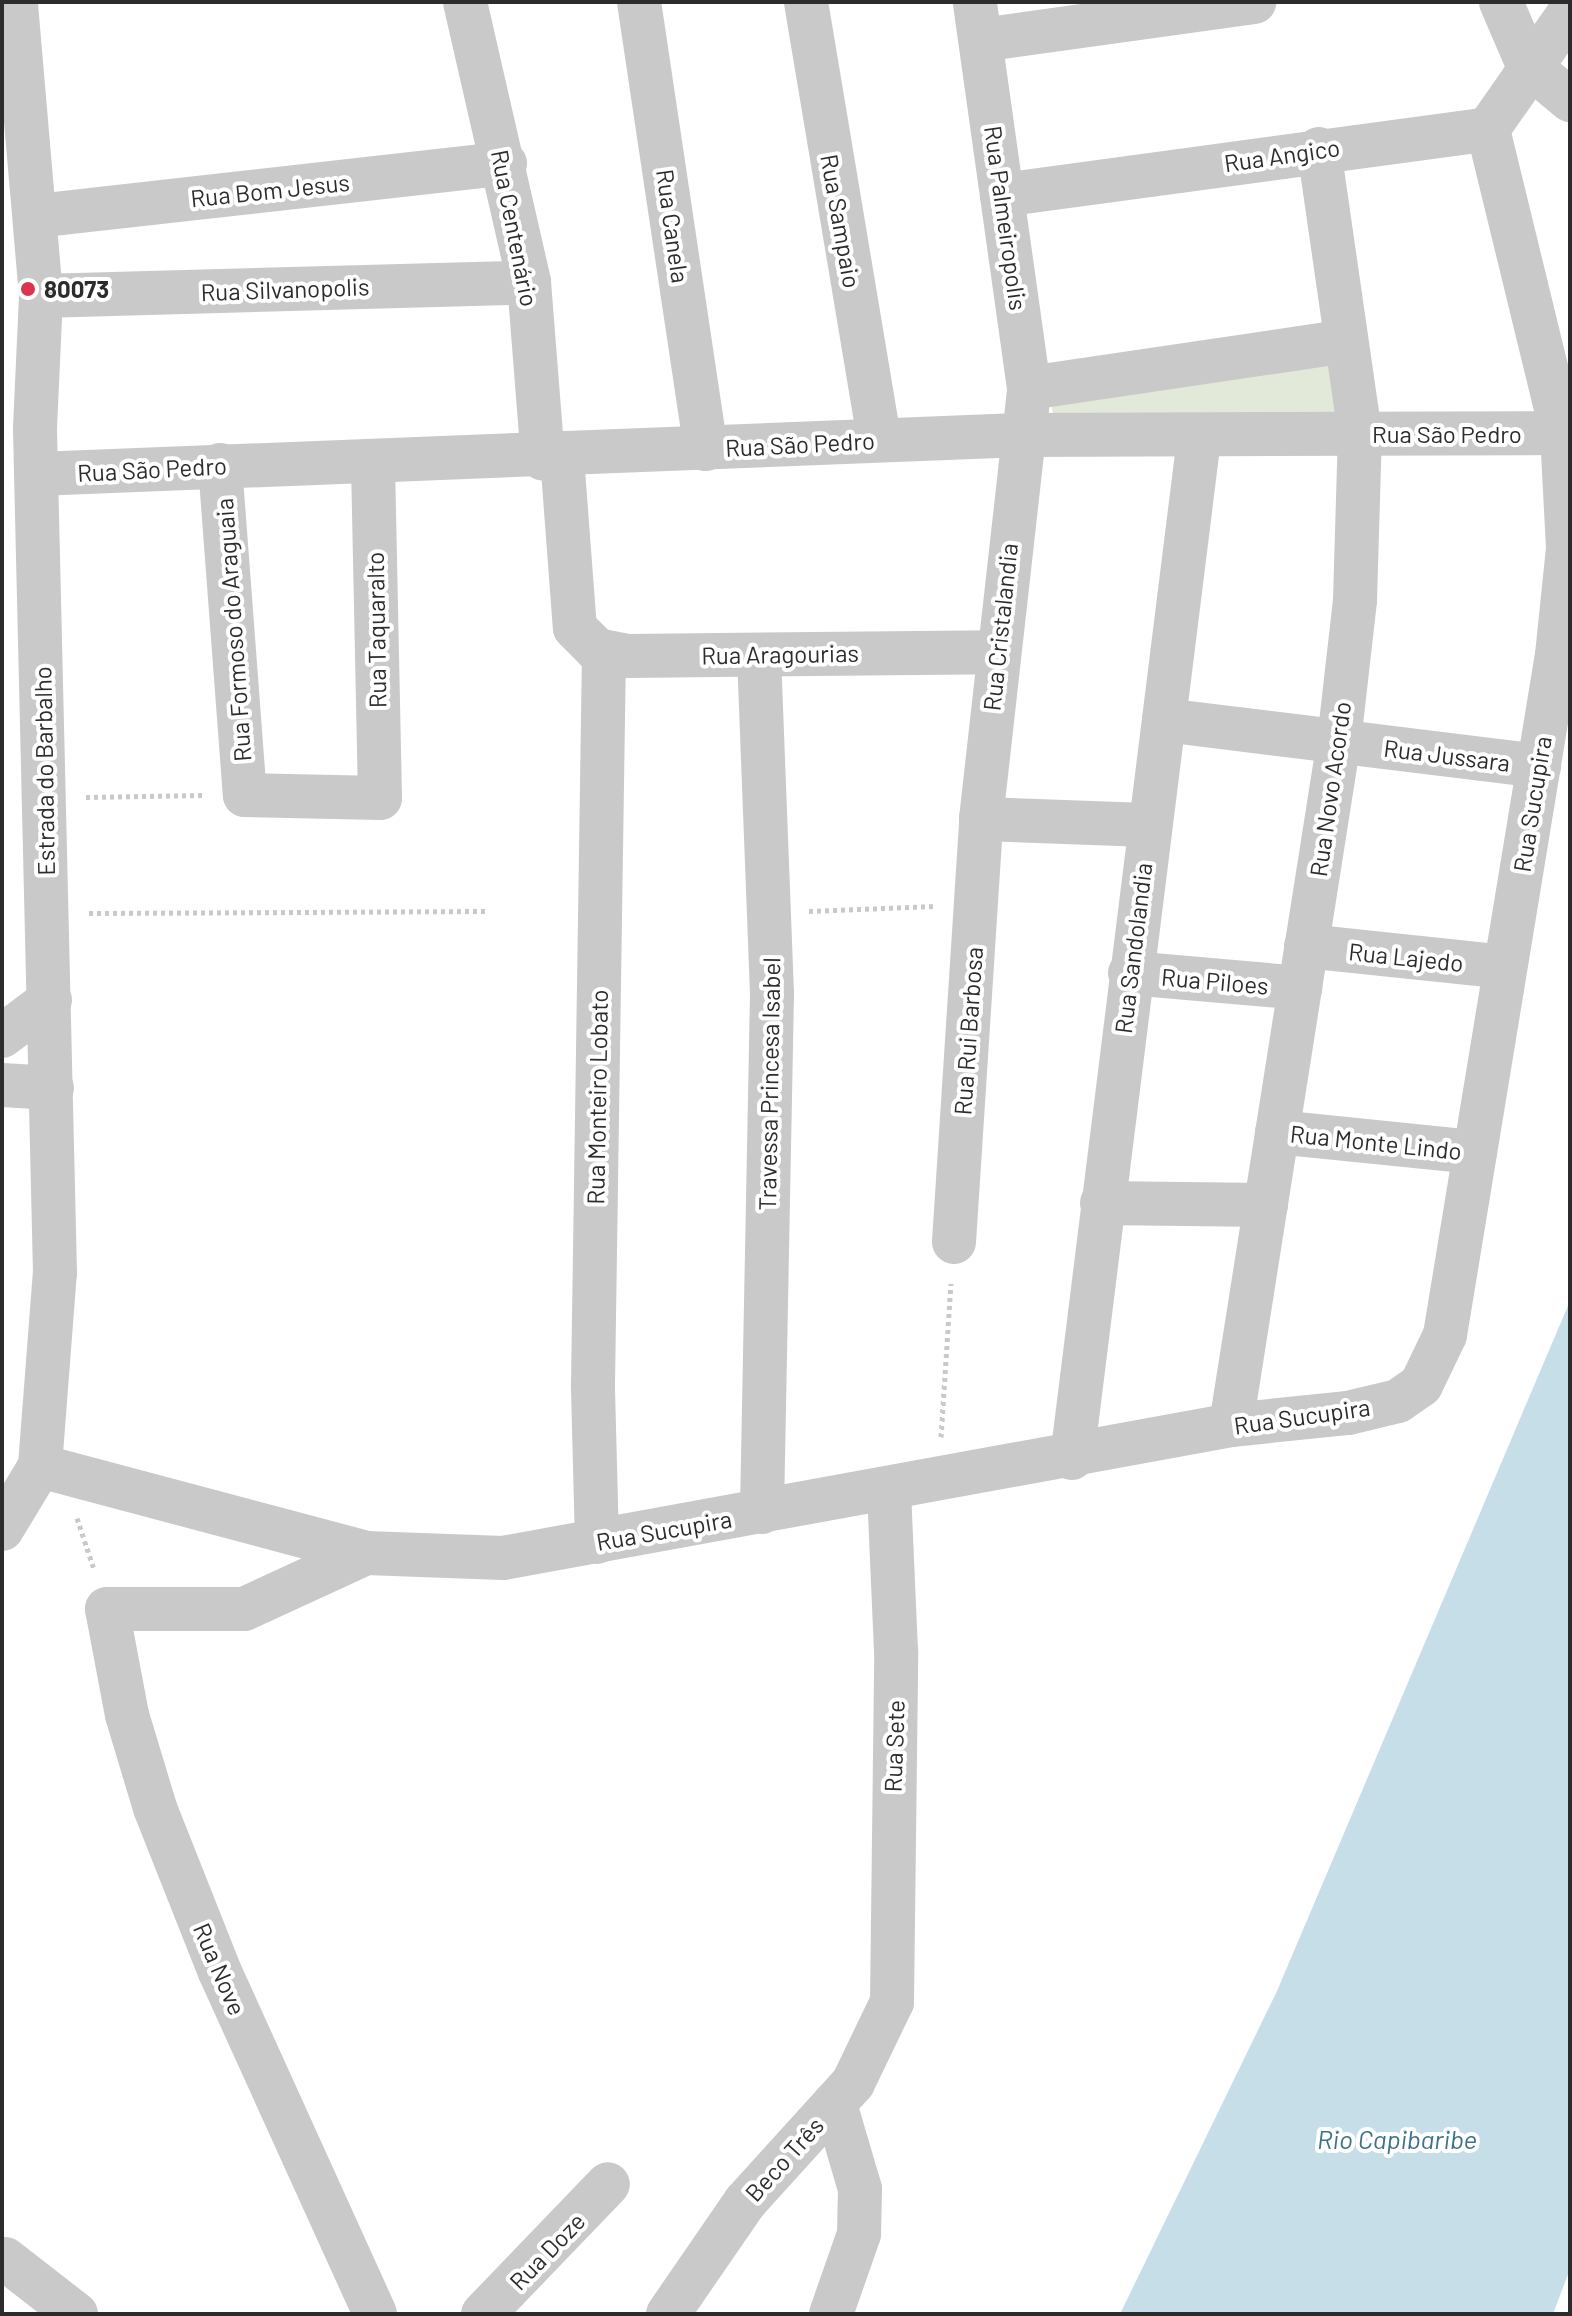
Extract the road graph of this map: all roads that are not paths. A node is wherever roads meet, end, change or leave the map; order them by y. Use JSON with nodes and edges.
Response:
{"nodes":[{"id":1,"x":16,"y":2,"type":"edge"},
{"id":2,"x":465,"y":2,"type":"edge"},
{"id":3,"x":639,"y":2,"type":"edge"},
{"id":4,"x":806,"y":2,"type":"edge"},
{"id":5,"x":1254,"y":2,"type":"edge"},
{"id":6,"x":1501,"y":2,"type":"edge"},
{"id":7,"x":1570,"y":12,"type":"edge"},
{"id":8,"x":978,"y":21,"type":"edge"},
{"id":9,"x":1528,"y":65,"type":"junction"},
{"id":10,"x":1570,"y":100,"type":"edge"},
{"id":11,"x":1488,"y":129,"type":"junction"},
{"id":12,"x":1319,"y":149,"type":"junction"},
{"id":13,"x":505,"y":163,"type":"junction"},
{"id":14,"x":1002,"y":195,"type":"junction"},
{"id":15,"x":36,"y":216,"type":"junction"},
{"id":16,"x":529,"y":282,"type":"junction"},
{"id":17,"x":41,"y":296,"type":"junction"},
{"id":18,"x":1342,"y":342,"type":"junction"},
{"id":19,"x":1029,"y":388,"type":"junction"},
{"id":20,"x":19,"y":428,"type":"edge"},
{"id":21,"x":1562,"y":433,"type":"junction"},
{"id":22,"x":1360,"y":434,"type":"junction"},
{"id":23,"x":1023,"y":435,"type":"junction"},
{"id":24,"x":879,"y":439,"type":"junction"},
{"id":25,"x":1199,"y":439,"type":"junction"},
{"id":26,"x":706,"y":449,"type":"junction"},
{"id":27,"x":553,"y":457,"type":"junction"},
{"id":28,"x":373,"y":462,"type":"junction"},
{"id":29,"x":220,"y":465,"type":"junction"},
{"id":30,"x":37,"y":474,"type":"junction"},
{"id":31,"x":590,"y":640,"type":"junction"},
{"id":32,"x":996,"y":652,"type":"junction"},
{"id":33,"x":759,"y":655,"type":"junction"},
{"id":34,"x":1164,"y":720,"type":"junction"},
{"id":35,"x":1339,"y":741,"type":"junction"},
{"id":36,"x":1539,"y":766,"type":"junction"},
{"id":37,"x":245,"y":795,"type":"joint"},
{"id":38,"x":981,"y":819,"type":"junction"},
{"id":39,"x":1147,"y":825,"type":"junction"},
{"id":40,"x":1303,"y":967,"type":"junction"},
{"id":41,"x":1505,"y":967,"type":"junction"},
{"id":42,"x":1130,"y":973,"type":"junction"},
{"id":43,"x":50,"y":1000,"type":"junction"},
{"id":44,"x":2,"y":1036,"type":"edge"},
{"id":45,"x":2,"y":1085,"type":"edge"},
{"id":46,"x":52,"y":1088,"type":"junction"},
{"id":47,"x":1277,"y":1132,"type":"junction"},
{"id":48,"x":1475,"y":1152,"type":"junction"},
{"id":49,"x":1102,"y":1203,"type":"junction"},
{"id":50,"x":1266,"y":1205,"type":"junction"},
{"id":51,"x":954,"y":1242,"type":"road end"},
{"id":52,"x":1231,"y":1425,"type":"junction"},
{"id":53,"x":1072,"y":1458,"type":"junction"},
{"id":54,"x":51,"y":1471,"type":"junction"},
{"id":55,"x":889,"y":1490,"type":"junction"},
{"id":56,"x":762,"y":1512,"type":"junction"},
{"id":57,"x":2,"y":1529,"type":"edge"},
{"id":58,"x":597,"y":1542,"type":"junction"},
{"id":59,"x":366,"y":1553,"type":"junction"},
{"id":60,"x":107,"y":1609,"type":"joint"},
{"id":61,"x":892,"y":2002,"type":"joint"},
{"id":62,"x":835,"y":2104,"type":"junction"},
{"id":63,"x":608,"y":2184,"type":"dead end"},
{"id":64,"x":5,"y":2259,"type":"dead end"},
{"id":65,"x":76,"y":2314,"type":"edge"},
{"id":66,"x":375,"y":2314,"type":"edge"},
{"id":67,"x":483,"y":2314,"type":"edge"},
{"id":68,"x":668,"y":2314,"type":"edge"},
{"id":69,"x":831,"y":2314,"type":"edge"}],
"edges":[{"from":1,"to":15,"type":"street","name":"Estrada do Barbalho"},
{"from":2,"to":13,"type":"street","name":"Rua Centenário"},
{"from":3,"to":26,"type":"street","name":"Rua Canela"},
{"from":4,"to":24,"type":"street","name":"Rua Sampaio"},
{"from":5,"to":8,"type":"street"},
{"from":6,"to":9,"type":"street"},
{"from":7,"to":9,"type":"street"},
{"from":8,"to":14,"type":"street","name":"Rua Palmeiropolis"},
{"from":9,"to":10,"type":"street"},
{"from":9,"to":11,"type":"street"},
{"from":11,"to":12,"type":"street","name":"Rua Angico"},
{"from":11,"to":21,"type":"street","name":"Rua Sucupira"},
{"from":12,"to":14,"type":"street","name":"Rua Angico"},
{"from":12,"to":18,"type":"street","name":"Rua Novo Acordo"},
{"from":13,"to":15,"type":"street","name":"Rua Bom Jesus"},
{"from":13,"to":16,"type":"street","name":"Rua Centenário"},
{"from":14,"to":19,"type":"street","name":"Rua Palmeiropolis"},
{"from":15,"to":17,"type":"street","name":"Estrada do Barbalho"},
{"from":16,"to":17,"type":"street","name":"Rua Silvanopolis"},
{"from":16,"to":27,"type":"street","name":"Rua Centenário"},
{"from":17,"to":20,"type":"street","name":"Estrada do Barbalho"},
{"from":18,"to":19,"type":"street"},
{"from":18,"to":22,"type":"street","name":"Rua Novo Acordo"},
{"from":19,"to":23,"type":"street","name":"Rua Palmeiropolis"},
{"from":20,"to":30,"type":"street","name":"Estrada do Barbalho"},
{"from":21,"to":22,"type":"street","name":"Rua São Pedro"},
{"from":21,"to":36,"type":"street","name":"Rua Sucupira"},
{"from":22,"to":25,"type":"street","name":"Rua São Pedro"},
{"from":22,"to":35,"type":"street","name":"Rua Novo Acordo"},
{"from":23,"to":24,"type":"street","name":"Rua São Pedro"},
{"from":23,"to":25,"type":"street","name":"Rua São Pedro"},
{"from":23,"to":32,"type":"street","name":"Rua Cristalandia"},
{"from":24,"to":26,"type":"street","name":"Rua São Pedro"},
{"from":25,"to":34,"type":"street","name":"Rua Sandolandia"},
{"from":26,"to":27,"type":"street","name":"Rua São Pedro"},
{"from":27,"to":28,"type":"street","name":"Rua São Pedro"},
{"from":27,"to":31,"type":"street","name":"Rua Centenário"},
{"from":28,"to":29,"type":"street","name":"Rua São Pedro"},
{"from":28,"to":37,"type":"street","name":"Rua Taquaralto"},
{"from":29,"to":30,"type":"street","name":"Rua São Pedro"},
{"from":29,"to":37,"type":"street","name":"Rua Formoso do Araguaia"},
{"from":30,"to":43,"type":"street","name":"Estrada do Barbalho"},
{"from":31,"to":33,"type":"street","name":"Rua Aragourias"},
{"from":31,"to":58,"type":"street","name":"Rua Monteiro Lobato"},
{"from":32,"to":33,"type":"street","name":"Rua Aragourias"},
{"from":32,"to":38,"type":"street","name":"Rua Cristalandia"},
{"from":33,"to":56,"type":"street","name":"Travessa Princesa Isabel"},
{"from":34,"to":35,"type":"street","name":"Rua Jussara"},
{"from":34,"to":39,"type":"street","name":"Rua Sandolandia"},
{"from":35,"to":36,"type":"street","name":"Rua Jussara"},
{"from":35,"to":40,"type":"street","name":"Rua Novo Acordo"},
{"from":36,"to":41,"type":"street","name":"Rua Sucupira"},
{"from":38,"to":39,"type":"street"},
{"from":38,"to":51,"type":"street","name":"Rua Rui Barbosa"},
{"from":39,"to":42,"type":"street","name":"Rua Sandolandia"},
{"from":40,"to":41,"type":"street","name":"Rua Lajedo"},
{"from":40,"to":42,"type":"street","name":"Rua Piloes"},
{"from":40,"to":47,"type":"street","name":"Rua Novo Acordo"},
{"from":41,"to":48,"type":"street","name":"Rua Sucupira"},
{"from":42,"to":49,"type":"street","name":"Rua Sandolandia"},
{"from":43,"to":44,"type":"street"},
{"from":43,"to":46,"type":"street","name":"Estrada do Barbalho"},
{"from":45,"to":46,"type":"street"},
{"from":46,"to":54,"type":"street","name":"Estrada do Barbalho"},
{"from":47,"to":48,"type":"street","name":"Rua Monte Lindo"},
{"from":47,"to":50,"type":"street","name":"Rua Novo Acordo"},
{"from":48,"to":52,"type":"street","name":"Rua Sucupira"},
{"from":49,"to":50,"type":"street"},
{"from":49,"to":53,"type":"street","name":"Rua Sandolandia"},
{"from":50,"to":52,"type":"street","name":"Rua Novo Acordo"},
{"from":52,"to":53,"type":"street","name":"Rua Sucupira"},
{"from":53,"to":55,"type":"street","name":"Rua Sucupira"},
{"from":54,"to":57,"type":"street","name":"Estrada do Barbalho"},
{"from":54,"to":59,"type":"street","name":"Rua Sucupira"},
{"from":55,"to":56,"type":"street","name":"Rua Sucupira"},
{"from":55,"to":61,"type":"street","name":"Rua Sete"},
{"from":56,"to":58,"type":"street","name":"Rua Sucupira"},
{"from":58,"to":59,"type":"street","name":"Rua Sucupira"},
{"from":59,"to":60,"type":"street","name":"Rua Sucupira"},
{"from":60,"to":66,"type":"street","name":"Rua Nove"},
{"from":61,"to":62,"type":"street","name":"Beco Três"},
{"from":62,"to":68,"type":"street","name":"Beco Três"},
{"from":62,"to":69,"type":"street"},
{"from":63,"to":67,"type":"street","name":"Rua Doze"},
{"from":64,"to":65,"type":"street"}]}
